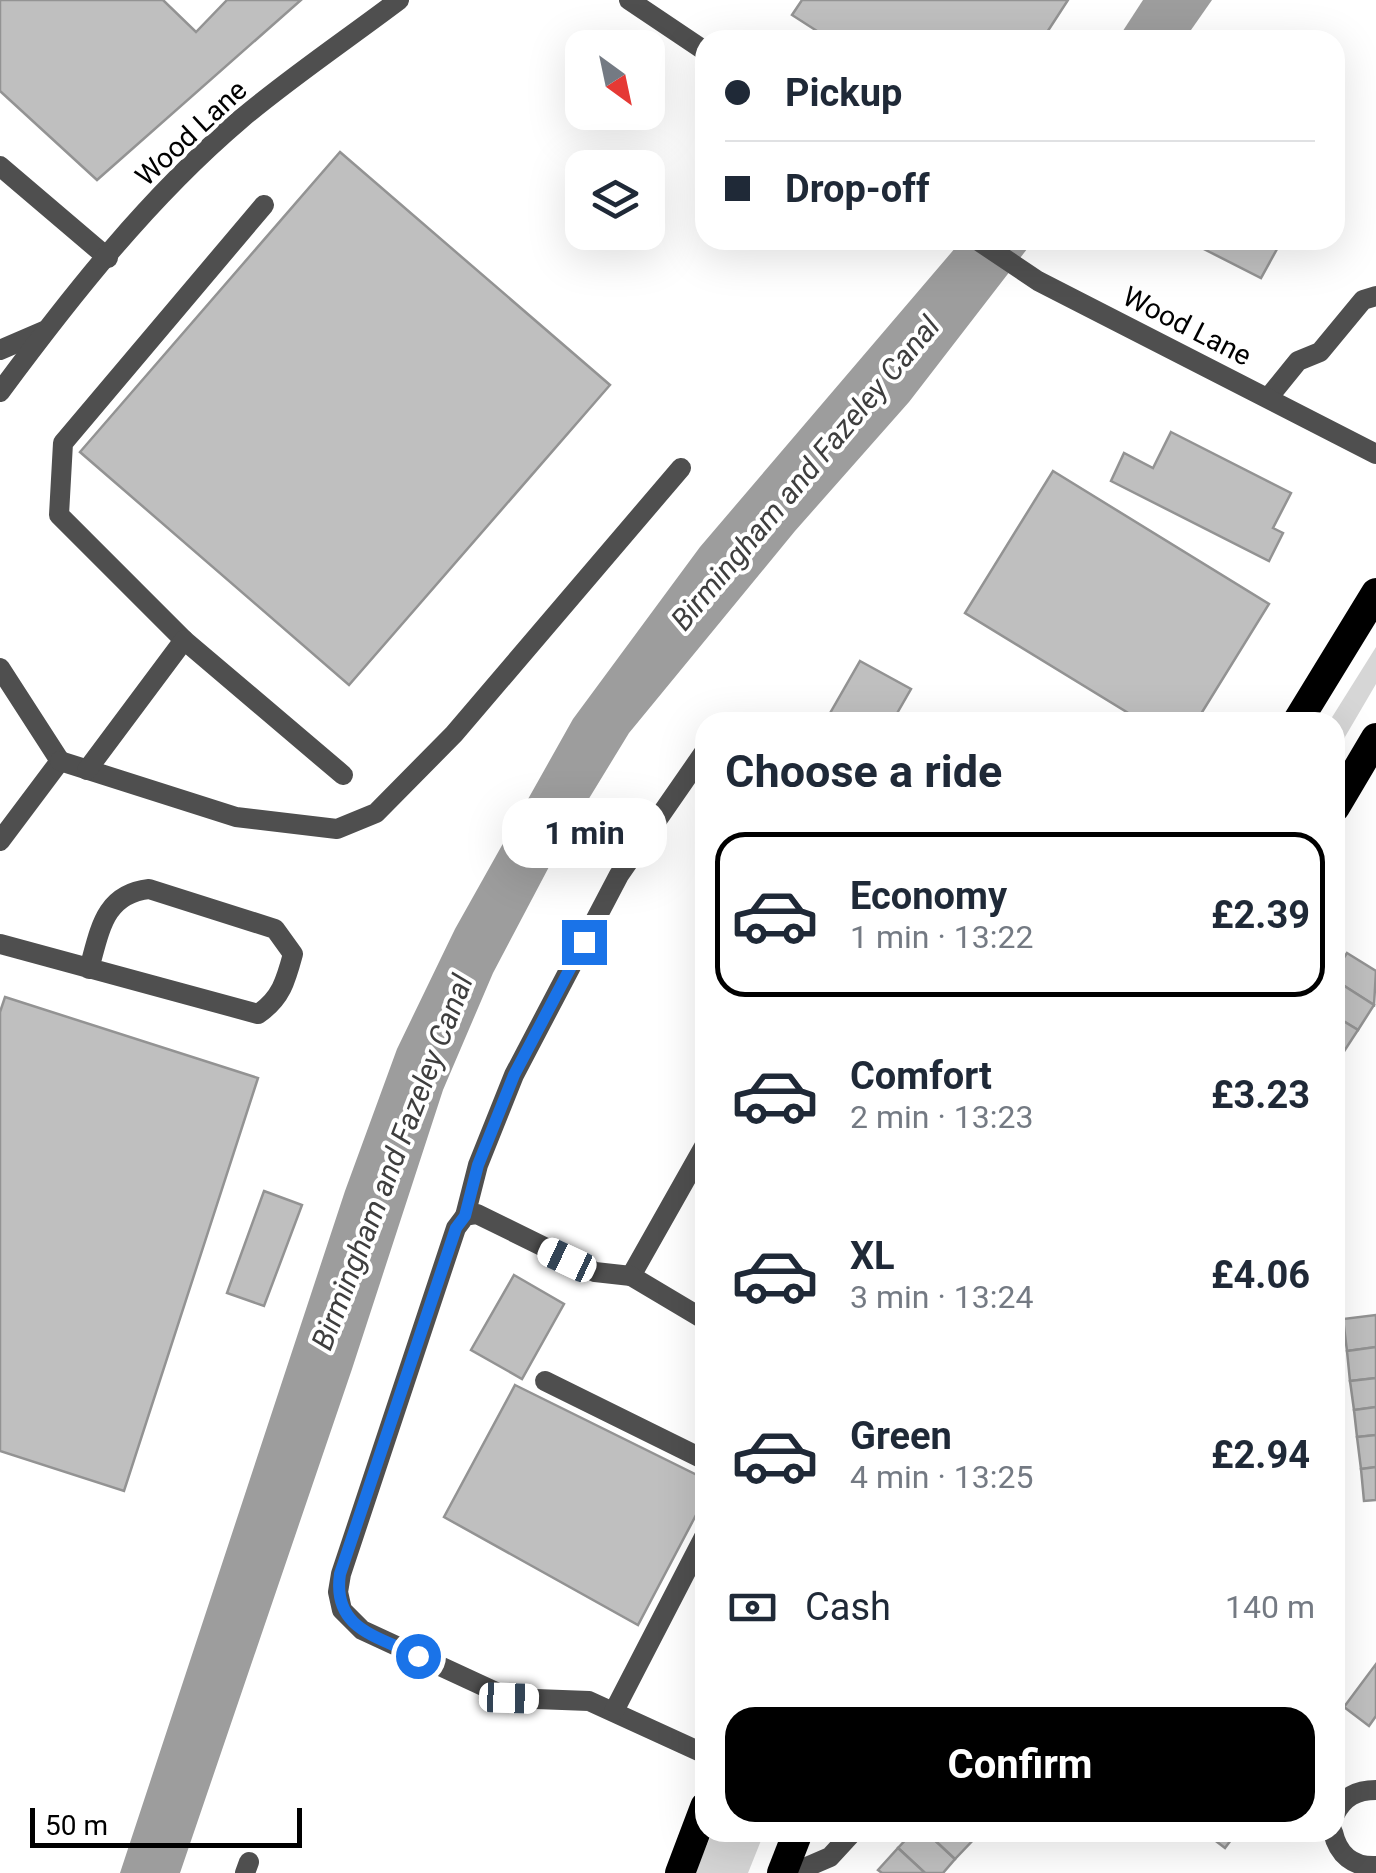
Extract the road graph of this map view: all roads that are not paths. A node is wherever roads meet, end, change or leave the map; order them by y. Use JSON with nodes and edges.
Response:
{"nodes":[{"id":1,"x":398,"y":0,"type":"edge"},
{"id":2,"x":629,"y":0,"type":"edge"},
{"id":3,"x":695,"y":44,"type":"edge"},
{"id":4,"x":0,"y":166,"type":"edge"},
{"id":5,"x":264,"y":204,"type":"dead end"},
{"id":6,"x":992,"y":250,"type":"edge"},
{"id":7,"x":108,"y":258,"type":"junction"},
{"id":8,"x":1376,"y":296,"type":"edge"},
{"id":9,"x":45,"y":331,"type":"junction"},
{"id":10,"x":0,"y":350,"type":"edge"},
{"id":11,"x":0,"y":392,"type":"edge"},
{"id":12,"x":1268,"y":398,"type":"junction"},
{"id":13,"x":1376,"y":454,"type":"edge"},
{"id":14,"x":681,"y":468,"type":"dead end"},
{"id":15,"x":1376,"y":594,"type":"edge"},
{"id":16,"x":184,"y":640,"type":"junction"},
{"id":17,"x":0,"y":668,"type":"edge"},
{"id":18,"x":1303,"y":712,"type":"edge"},
{"id":19,"x":1376,"y":738,"type":"edge"},
{"id":20,"x":60,"y":761,"type":"junction"},
{"id":21,"x":695,"y":766,"type":"edge"},
{"id":22,"x":87,"y":770,"type":"junction"},
{"id":23,"x":343,"y":775,"type":"dead end"},
{"id":24,"x":1345,"y":791,"type":"edge"},
{"id":25,"x":0,"y":841,"type":"edge"},
{"id":26,"x":0,"y":944,"type":"edge"},
{"id":27,"x":90,"y":969,"type":"junction"},
{"id":28,"x":695,"y":1163,"type":"edge"},
{"id":29,"x":465,"y":1216,"type":"junction"},
{"id":30,"x":631,"y":1276,"type":"junction"},
{"id":31,"x":695,"y":1314,"type":"edge"},
{"id":32,"x":545,"y":1381,"type":"dead end"},
{"id":33,"x":695,"y":1455,"type":"edge"},
{"id":34,"x":695,"y":1554,"type":"edge"},
{"id":35,"x":614,"y":1712,"type":"junction"},
{"id":36,"x":695,"y":1749,"type":"edge"},
{"id":37,"x":1376,"y":1790,"type":"edge"},
{"id":38,"x":1345,"y":1800,"type":"edge"},
{"id":39,"x":695,"y":1833,"type":"edge"},
{"id":40,"x":794,"y":1842,"type":"edge"},
{"id":41,"x":843,"y":1842,"type":"edge"},
{"id":42,"x":1336,"y":1842,"type":"edge"},
{"id":43,"x":1376,"y":1866,"type":"edge"},
{"id":44,"x":680,"y":1873,"type":"edge"},
{"id":45,"x":782,"y":1873,"type":"edge"},
{"id":46,"x":793,"y":1873,"type":"edge"}],
"edges":[{"from":1,"to":7,"type":"street","name":"Wood Lane"},
{"from":2,"to":3,"type":"street"},
{"from":4,"to":7,"type":"street"},
{"from":5,"to":16,"type":"street"},
{"from":6,"to":12,"type":"street","name":"Wood Lane"},
{"from":7,"to":9,"type":"street","name":"Wood Lane"},
{"from":8,"to":12,"type":"street"},
{"from":9,"to":10,"type":"street","name":"Wood Lane"},
{"from":9,"to":11,"type":"street","name":"Wood Lane"},
{"from":12,"to":13,"type":"street","name":"Wood Lane"},
{"from":14,"to":22,"type":"street"},
{"from":15,"to":18,"type":"highway"},
{"from":16,"to":22,"type":"street"},
{"from":16,"to":23,"type":"street"},
{"from":17,"to":20,"type":"street"},
{"from":19,"to":24,"type":"highway"},
{"from":20,"to":22,"type":"street"},
{"from":20,"to":25,"type":"street"},
{"from":21,"to":29,"type":"street"},
{"from":26,"to":27,"type":"street"},
{"from":27,"to":27,"type":"street"},
{"from":28,"to":30,"type":"street"},
{"from":29,"to":30,"type":"street"},
{"from":29,"to":35,"type":"street"},
{"from":30,"to":31,"type":"street"},
{"from":32,"to":33,"type":"street"},
{"from":34,"to":35,"type":"street"},
{"from":35,"to":36,"type":"street"},
{"from":37,"to":38,"type":"street"},
{"from":39,"to":44,"type":"highway"},
{"from":40,"to":45,"type":"highway"},
{"from":41,"to":46,"type":"street"},
{"from":42,"to":43,"type":"street"}]}
